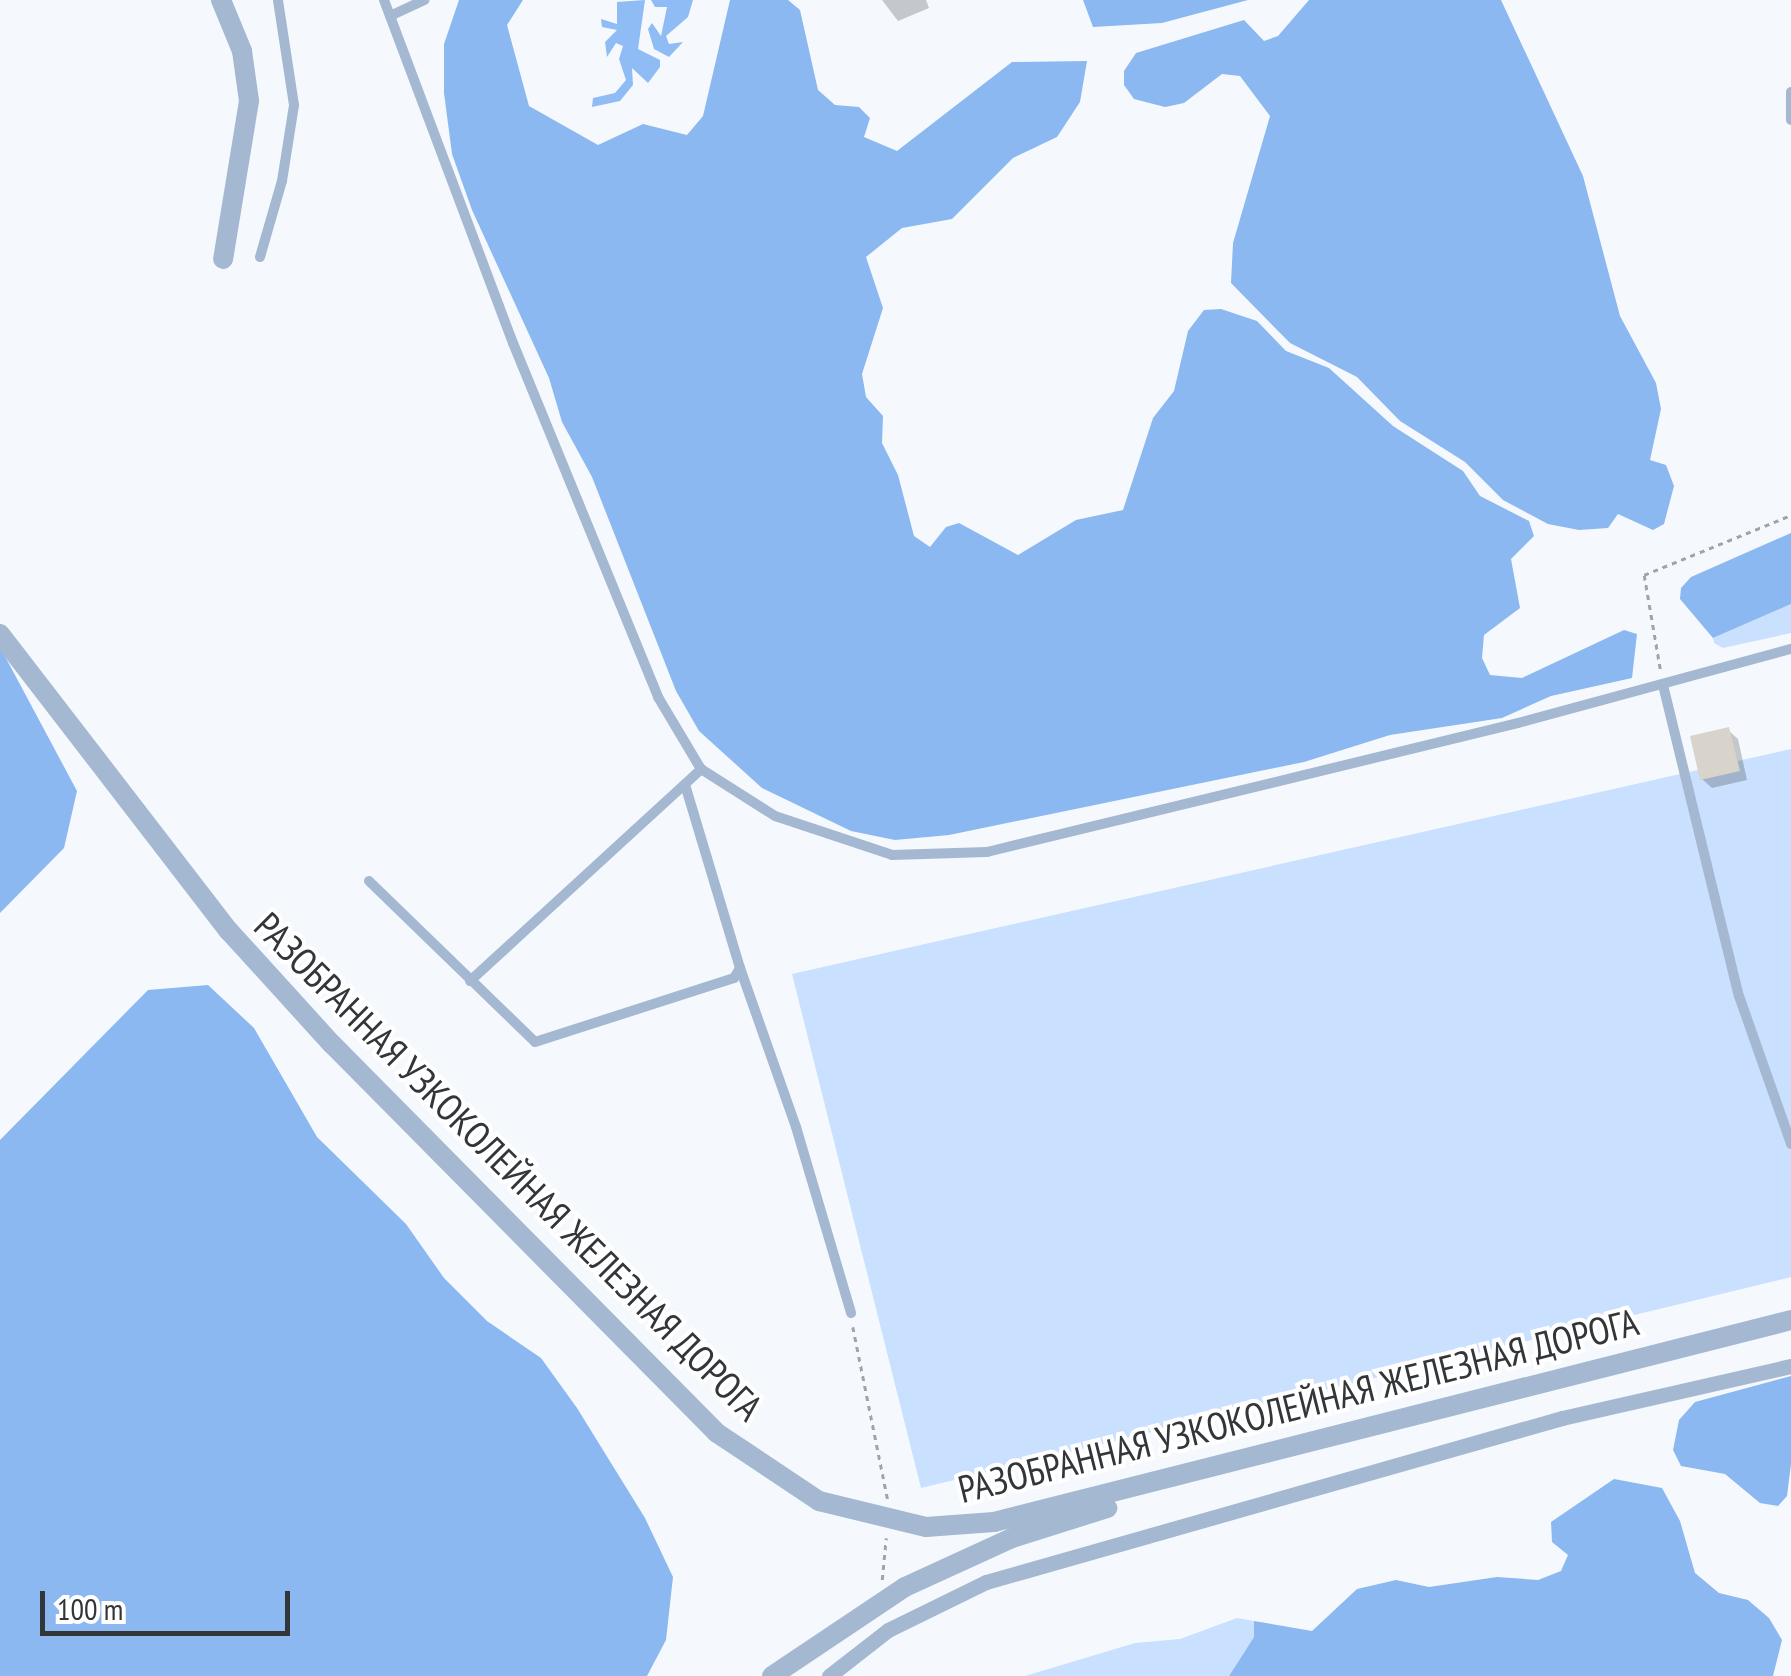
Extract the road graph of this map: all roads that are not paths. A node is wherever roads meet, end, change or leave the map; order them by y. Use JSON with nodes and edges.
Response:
{"nodes":[{"id":1,"x":222,"y":0,"type":"edge"},
{"id":2,"x":278,"y":0,"type":"edge"},
{"id":3,"x":384,"y":0,"type":"edge"},
{"id":4,"x":424,"y":0,"type":"edge"},
{"id":5,"x":390,"y":16,"type":"junction"},
{"id":6,"x":1791,"y":92,"type":"edge"},
{"id":7,"x":1791,"y":120,"type":"edge"},
{"id":8,"x":260,"y":256,"type":"dead end"},
{"id":9,"x":224,"y":259,"type":"dead end"},
{"id":10,"x":0,"y":634,"type":"edge"},
{"id":11,"x":1791,"y":648,"type":"edge"},
{"id":12,"x":1662,"y":685,"type":"junction"},
{"id":13,"x":702,"y":770,"type":"junction"},
{"id":14,"x":684,"y":785,"type":"junction"},
{"id":15,"x":369,"y":881,"type":"dead end"},
{"id":16,"x":740,"y":968,"type":"junction"},
{"id":17,"x":470,"y":981,"type":"junction"},
{"id":18,"x":1791,"y":1144,"type":"edge"},
{"id":19,"x":851,"y":1314,"type":"road end"},
{"id":20,"x":1791,"y":1320,"type":"edge"},
{"id":21,"x":1791,"y":1334,"type":"edge"},
{"id":22,"x":1791,"y":1366,"type":"edge"},
{"id":23,"x":772,"y":1676,"type":"edge"},
{"id":24,"x":829,"y":1676,"type":"edge"}],
"edges":[{"from":1,"to":9,"type":"street"},
{"from":2,"to":8,"type":"lane"},
{"from":3,"to":5,"type":"lane"},
{"from":4,"to":5,"type":"lane"},
{"from":5,"to":13,"type":"lane"},
{"from":6,"to":7,"type":"lane"},
{"from":10,"to":20,"type":"street","name":"РАЗОБРАННАЯ УЗКОКОЛЕЙНАЯ ЖЕЛЕЗНАЯ ДОРОГА"},
{"from":11,"to":12,"type":"lane"},
{"from":12,"to":13,"type":"lane"},
{"from":12,"to":18,"type":"lane"},
{"from":13,"to":14,"type":"lane"},
{"from":14,"to":16,"type":"lane"},
{"from":14,"to":17,"type":"lane"},
{"from":15,"to":17,"type":"lane"},
{"from":16,"to":17,"type":"lane"},
{"from":16,"to":19,"type":"lane"},
{"from":21,"to":23,"type":"street"},
{"from":22,"to":24,"type":"street"}]}
